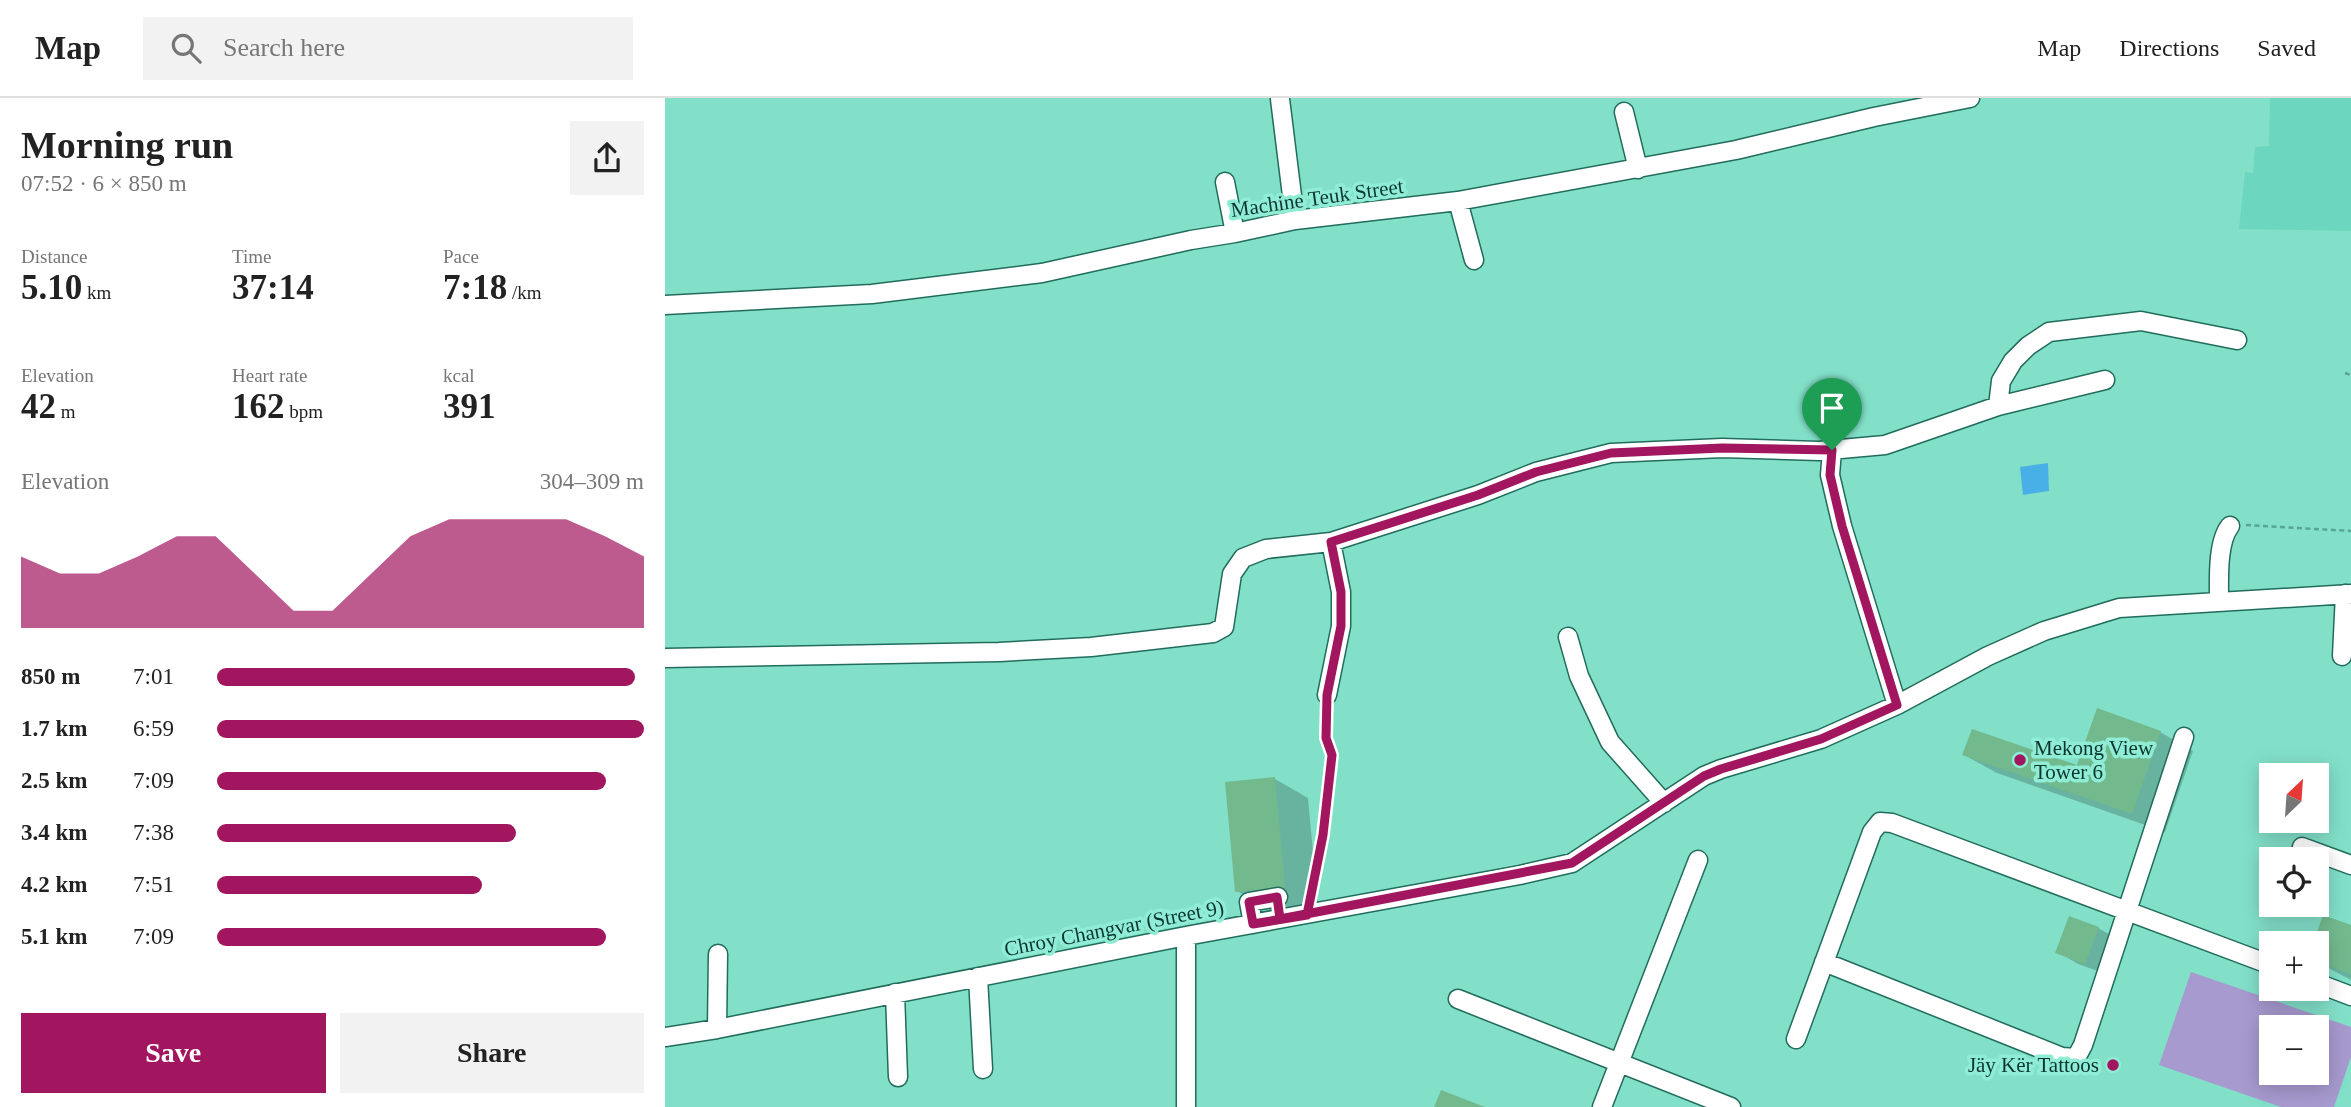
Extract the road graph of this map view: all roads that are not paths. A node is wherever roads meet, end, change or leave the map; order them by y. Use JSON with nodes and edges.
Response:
{"nodes":[{"id":1,"x":1970,"y":98,"type":"edge"},
{"id":2,"x":1280,"y":99,"type":"edge"},
{"id":3,"x":1624,"y":112,"type":"dead end"},
{"id":4,"x":1638,"y":169,"type":"junction"},
{"id":5,"x":1225,"y":182,"type":"dead end"},
{"id":6,"x":1458,"y":201,"type":"junction"},
{"id":7,"x":1295,"y":220,"type":"junction"},
{"id":8,"x":1235,"y":233,"type":"junction"},
{"id":9,"x":1473,"y":260,"type":"dead end"},
{"id":10,"x":665,"y":305,"type":"edge"},
{"id":11,"x":2237,"y":340,"type":"dead end"},
{"id":12,"x":2105,"y":380,"type":"dead end"},
{"id":13,"x":1998,"y":406,"type":"junction"},
{"id":14,"x":1832,"y":450,"type":"junction"},
{"id":15,"x":2230,"y":526,"type":"road end"},
{"id":16,"x":1331,"y":542,"type":"junction"},
{"id":17,"x":2348,"y":594,"type":"edge"},
{"id":18,"x":2219,"y":600,"type":"junction"},
{"id":19,"x":1568,"y":637,"type":"dead end"},
{"id":20,"x":2342,"y":656,"type":"dead end"},
{"id":21,"x":665,"y":658,"type":"edge"},
{"id":22,"x":1327,"y":695,"type":"road end"},
{"id":23,"x":1897,"y":705,"type":"junction"},
{"id":24,"x":2184,"y":737,"type":"dead end"},
{"id":25,"x":1664,"y":803,"type":"junction"},
{"id":26,"x":2329,"y":857,"type":"edge"},
{"id":27,"x":1698,"y":860,"type":"dead end"},
{"id":28,"x":2351,"y":865,"type":"edge"},
{"id":29,"x":2126,"y":910,"type":"junction"},
{"id":30,"x":1280,"y":919,"type":"junction"},
{"id":31,"x":1253,"y":924,"type":"junction"},
{"id":32,"x":1186,"y":936,"type":"junction"},
{"id":33,"x":718,"y":954,"type":"dead end"},
{"id":34,"x":2259,"y":960,"type":"edge"},
{"id":35,"x":1825,"y":962,"type":"junction"},
{"id":36,"x":978,"y":977,"type":"junction"},
{"id":37,"x":2329,"y":988,"type":"edge"},
{"id":38,"x":895,"y":993,"type":"junction"},
{"id":39,"x":2351,"y":996,"type":"edge"},
{"id":40,"x":1458,"y":999,"type":"dead end"},
{"id":41,"x":717,"y":1028,"type":"junction"},
{"id":42,"x":665,"y":1037,"type":"edge"},
{"id":43,"x":1796,"y":1039,"type":"dead end"},
{"id":44,"x":1619,"y":1063,"type":"junction"},
{"id":45,"x":983,"y":1069,"type":"dead end"},
{"id":46,"x":898,"y":1077,"type":"dead end"},
{"id":47,"x":1186,"y":1107,"type":"edge"},
{"id":48,"x":1602,"y":1107,"type":"edge"},
{"id":49,"x":1731,"y":1107,"type":"edge"}],
"edges":[{"from":1,"to":4,"type":"street","name":"Machine Teuk Street"},
{"from":2,"to":7,"type":"street"},
{"from":3,"to":4,"type":"street"},
{"from":4,"to":6,"type":"street","name":"Machine Teuk Street"},
{"from":5,"to":8,"type":"street"},
{"from":6,"to":7,"type":"street","name":"Machine Teuk Street"},
{"from":6,"to":9,"type":"street"},
{"from":7,"to":8,"type":"street","name":"Machine Teuk Street"},
{"from":8,"to":10,"type":"street","name":"Machine Teuk Street"},
{"from":11,"to":13,"type":"street"},
{"from":12,"to":13,"type":"street"},
{"from":13,"to":14,"type":"street"},
{"from":14,"to":16,"type":"street"},
{"from":14,"to":23,"type":"street"},
{"from":15,"to":18,"type":"street"},
{"from":16,"to":21,"type":"street"},
{"from":16,"to":22,"type":"street"},
{"from":17,"to":18,"type":"street","name":"Chroy Changvar (Street 9)"},
{"from":17,"to":20,"type":"street"},
{"from":18,"to":23,"type":"street","name":"Chroy Changvar (Street 9)"},
{"from":19,"to":25,"type":"street"},
{"from":23,"to":25,"type":"street","name":"Chroy Changvar (Street 9)"},
{"from":24,"to":29,"type":"street"},
{"from":25,"to":30,"type":"street","name":"Chroy Changvar (Street 9)"},
{"from":26,"to":28,"type":"street"},
{"from":27,"to":44,"type":"street"},
{"from":29,"to":34,"type":"street"},
{"from":29,"to":35,"type":"street"},
{"from":29,"to":35,"type":"street"},
{"from":30,"to":31,"type":"street","name":"Chroy Changvar (Street 9)"},
{"from":30,"to":31,"type":"street"},
{"from":31,"to":32,"type":"street","name":"Chroy Changvar (Street 9)"},
{"from":32,"to":36,"type":"street","name":"Chroy Changvar (Street 9)"},
{"from":32,"to":47,"type":"street"},
{"from":33,"to":41,"type":"street"},
{"from":35,"to":43,"type":"street"},
{"from":36,"to":38,"type":"street","name":"Chroy Changvar (Street 9)"},
{"from":36,"to":45,"type":"street"},
{"from":37,"to":39,"type":"street"},
{"from":38,"to":41,"type":"street","name":"Chroy Changvar (Street 9)"},
{"from":38,"to":46,"type":"street"},
{"from":40,"to":44,"type":"street"},
{"from":41,"to":42,"type":"street","name":"Chroy Changvar (Street 9)"},
{"from":44,"to":48,"type":"street"},
{"from":44,"to":49,"type":"street"}]}
